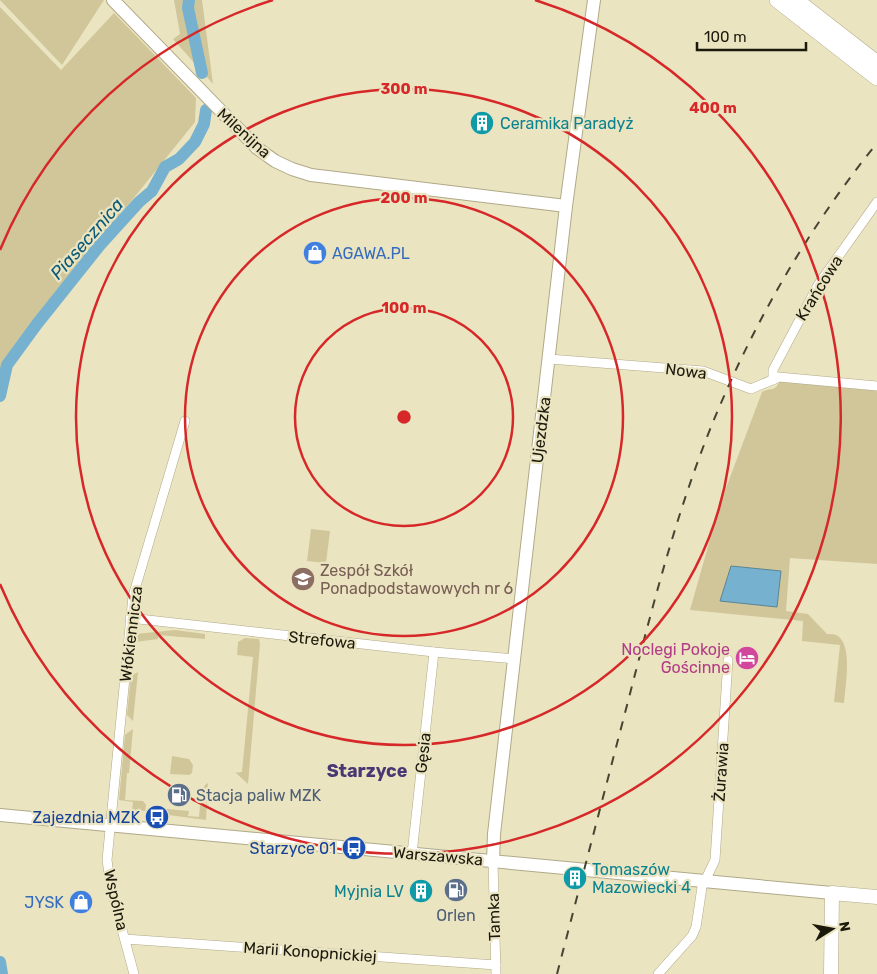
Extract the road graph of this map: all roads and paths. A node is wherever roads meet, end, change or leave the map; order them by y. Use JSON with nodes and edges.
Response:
{"nodes":[{"id":1,"x":113,"y":0,"type":"edge"},
{"id":2,"x":594,"y":0,"type":"edge"},
{"id":3,"x":777,"y":0,"type":"edge"},
{"id":4,"x":796,"y":0,"type":"edge"},
{"id":5,"x":877,"y":63,"type":"edge"},
{"id":6,"x":877,"y":78,"type":"edge"},
{"id":7,"x":877,"y":202,"type":"edge"},
{"id":8,"x":566,"y":206,"type":"junction"},
{"id":9,"x":549,"y":359,"type":"junction"},
{"id":10,"x":773,"y":380,"type":"junction"},
{"id":11,"x":877,"y":386,"type":"edge"},
{"id":12,"x":185,"y":420,"type":"dead end"},
{"id":13,"x":130,"y":618,"type":"junction"},
{"id":14,"x":434,"y":652,"type":"junction"},
{"id":15,"x":514,"y":659,"type":"junction"},
{"id":16,"x":728,"y":660,"type":"dead end"},
{"id":17,"x":0,"y":815,"type":"edge"},
{"id":18,"x":110,"y":825,"type":"junction"},
{"id":19,"x":412,"y":854,"type":"junction"},
{"id":20,"x":493,"y":861,"type":"junction"},
{"id":21,"x":704,"y":882,"type":"junction"},
{"id":22,"x":832,"y":893,"type":"junction"},
{"id":23,"x":877,"y":897,"type":"edge"},
{"id":24,"x":125,"y":939,"type":"junction"},
{"id":25,"x":496,"y":969,"type":"edge"},
{"id":26,"x":134,"y":974,"type":"edge"},
{"id":27,"x":658,"y":974,"type":"edge"},
{"id":28,"x":831,"y":974,"type":"edge"}],
"edges":[{"from":1,"to":8,"type":"main road","name":"Milenijna"},
{"from":2,"to":8,"type":"main road","name":"Ujezdzka"},
{"from":3,"to":6,"type":"highway"},
{"from":4,"to":5,"type":"highway"},
{"from":7,"to":10,"type":"street","name":"Krańcowa"},
{"from":8,"to":9,"type":"main road","name":"Ujezdzka"},
{"from":9,"to":10,"type":"street","name":"Nowa"},
{"from":9,"to":15,"type":"main road","name":"Ujezdzka"},
{"from":10,"to":11,"type":"street","name":"Nowa"},
{"from":12,"to":13,"type":"street","name":"Włókiennicza"},
{"from":13,"to":14,"type":"street","name":"Strefowa"},
{"from":13,"to":18,"type":"street","name":"Włókiennicza"},
{"from":14,"to":15,"type":"street","name":"Strefowa"},
{"from":14,"to":19,"type":"street","name":"Gęsia"},
{"from":15,"to":20,"type":"main road","name":"Ujezdzka"},
{"from":16,"to":21,"type":"street","name":"Żurawia"},
{"from":17,"to":18,"type":"main road","name":"Warszawska"},
{"from":18,"to":19,"type":"main road","name":"Warszawska"},
{"from":18,"to":24,"type":"street","name":"Wspólna"},
{"from":19,"to":20,"type":"main road","name":"Warszawska"},
{"from":20,"to":21,"type":"main road","name":"Warszawska"},
{"from":20,"to":25,"type":"street","name":"Tamka"},
{"from":21,"to":22,"type":"main road","name":"Warszawska"},
{"from":21,"to":27,"type":"street","name":"Żurawia"},
{"from":22,"to":23,"type":"main road","name":"Warszawska"},
{"from":22,"to":28,"type":"main road"},
{"from":24,"to":25,"type":"street","name":"Marii Konopnickiej"},
{"from":24,"to":26,"type":"street","name":"Wspólna"}]}
